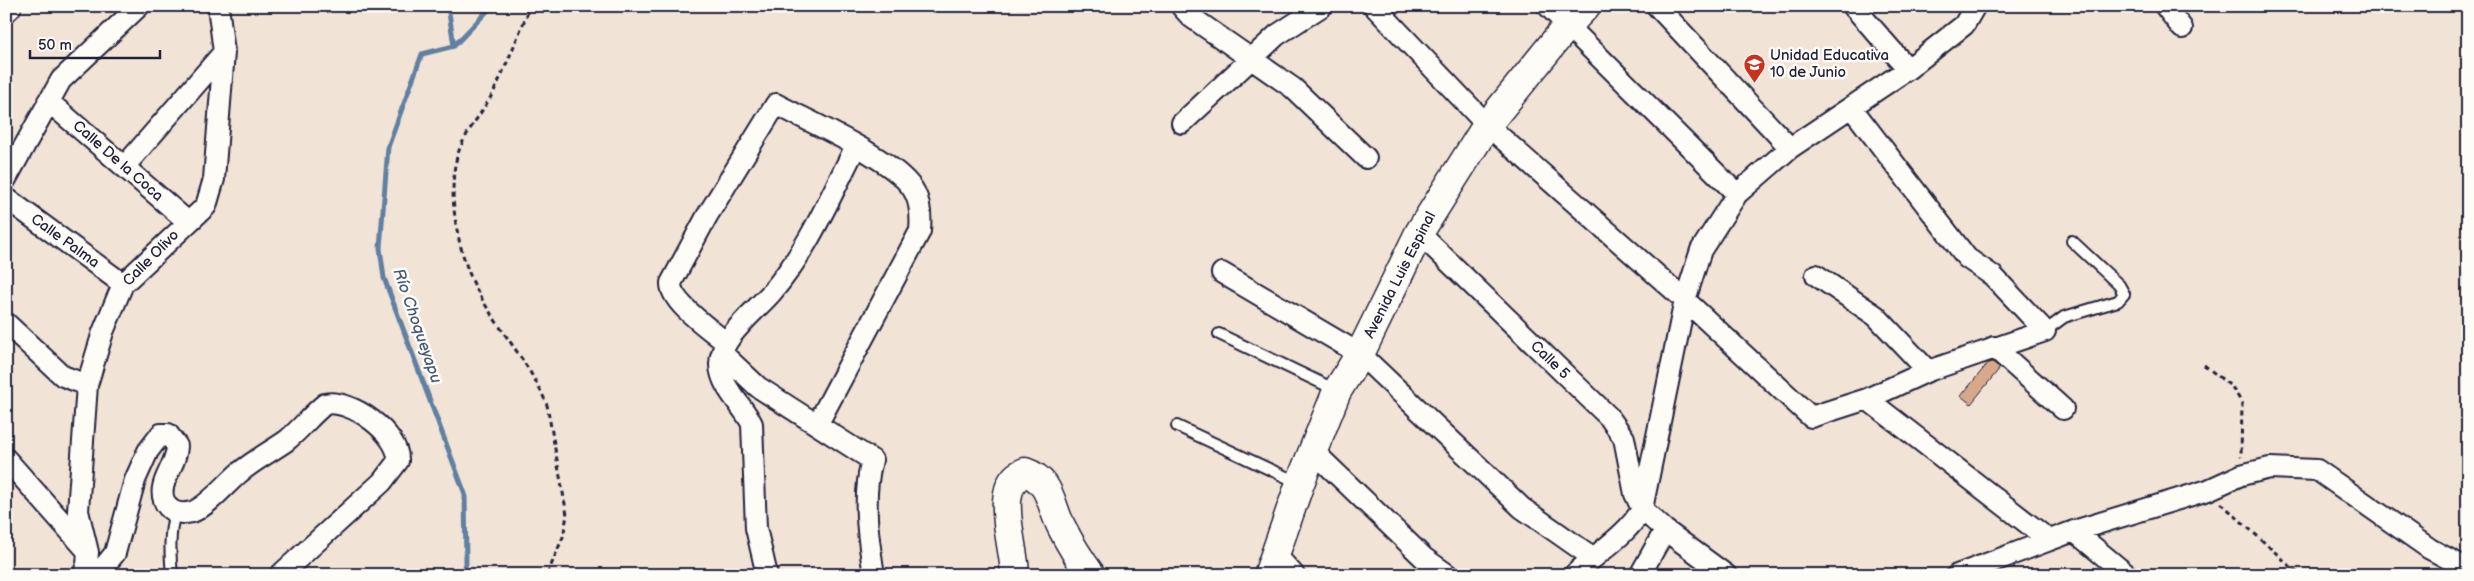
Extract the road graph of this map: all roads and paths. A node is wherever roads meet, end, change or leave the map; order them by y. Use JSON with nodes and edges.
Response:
{"nodes":[{"id":1,"x":139,"y":6,"type":"edge"},
{"id":2,"x":218,"y":6,"type":"edge"},
{"id":3,"x":1181,"y":6,"type":"edge"},
{"id":4,"x":1322,"y":6,"type":"edge"},
{"id":5,"x":1374,"y":6,"type":"edge"},
{"id":6,"x":1548,"y":6,"type":"edge"},
{"id":7,"x":1657,"y":6,"type":"edge"},
{"id":8,"x":1853,"y":6,"type":"edge"},
{"id":9,"x":1975,"y":6,"type":"edge"},
{"id":10,"x":2165,"y":6,"type":"edge"},
{"id":11,"x":528,"y":12,"type":"dead end"},
{"id":12,"x":1577,"y":16,"type":"edge"},
{"id":13,"x":2182,"y":28,"type":"dead end"},
{"id":14,"x":224,"y":52,"type":"junction"},
{"id":15,"x":1251,"y":59,"type":"junction"},
{"id":16,"x":1908,"y":69,"type":"junction"},
{"id":17,"x":48,"y":101,"type":"junction"},
{"id":18,"x":1851,"y":107,"type":"junction"},
{"id":19,"x":1182,"y":123,"type":"dead end"},
{"id":20,"x":1487,"y":125,"type":"junction"},
{"id":21,"x":856,"y":146,"type":"junction"},
{"id":22,"x":1790,"y":148,"type":"junction"},
{"id":23,"x":1366,"y":158,"type":"dead end"},
{"id":24,"x":124,"y":167,"type":"junction"},
{"id":25,"x":6,"y":179,"type":"edge"},
{"id":26,"x":1737,"y":194,"type":"junction"},
{"id":27,"x":6,"y":198,"type":"edge"},
{"id":28,"x":188,"y":222,"type":"junction"},
{"id":29,"x":1420,"y":233,"type":"junction"},
{"id":30,"x":2072,"y":241,"type":"dead end"},
{"id":31,"x":1222,"y":273,"type":"dead end"},
{"id":32,"x":1816,"y":275,"type":"dead end"},
{"id":33,"x":123,"y":284,"type":"junction"},
{"id":34,"x":1684,"y":300,"type":"junction"},
{"id":35,"x":6,"y":323,"type":"edge"},
{"id":36,"x":2045,"y":331,"type":"junction"},
{"id":37,"x":1219,"y":334,"type":"dead end"},
{"id":38,"x":1994,"y":347,"type":"junction"},
{"id":39,"x":725,"y":348,"type":"junction"},
{"id":40,"x":1360,"y":354,"type":"junction"},
{"id":41,"x":2204,"y":365,"type":"dead end"},
{"id":42,"x":1928,"y":371,"type":"junction"},
{"id":43,"x":87,"y":385,"type":"junction"},
{"id":44,"x":1337,"y":390,"type":"junction"},
{"id":45,"x":1867,"y":399,"type":"junction"},
{"id":46,"x":2063,"y":409,"type":"dead end"},
{"id":47,"x":818,"y":425,"type":"junction"},
{"id":48,"x":1177,"y":426,"type":"dead end"},
{"id":49,"x":1313,"y":451,"type":"junction"},
{"id":50,"x":6,"y":459,"type":"edge"},
{"id":51,"x":2241,"y":475,"type":"junction"},
{"id":52,"x":1300,"y":483,"type":"junction"},
{"id":53,"x":2208,"y":490,"type":"junction"},
{"id":54,"x":1642,"y":509,"type":"junction"},
{"id":55,"x":175,"y":512,"type":"junction"},
{"id":56,"x":1665,"y":530,"type":"junction"},
{"id":57,"x":2074,"y":531,"type":"junction"},
{"id":58,"x":2049,"y":540,"type":"junction"},
{"id":59,"x":88,"y":552,"type":"junction"},
{"id":60,"x":1592,"y":557,"type":"junction"},
{"id":61,"x":1271,"y":564,"type":"edge"},
{"id":62,"x":2468,"y":570,"type":"edge"},
{"id":63,"x":83,"y":575,"type":"edge"},
{"id":64,"x":94,"y":575,"type":"edge"},
{"id":65,"x":172,"y":575,"type":"edge"},
{"id":66,"x":280,"y":575,"type":"edge"},
{"id":67,"x":547,"y":575,"type":"edge"},
{"id":68,"x":766,"y":575,"type":"edge"},
{"id":69,"x":874,"y":575,"type":"edge"},
{"id":70,"x":1015,"y":575,"type":"edge"},
{"id":71,"x":1091,"y":575,"type":"edge"},
{"id":72,"x":1294,"y":575,"type":"edge"},
{"id":73,"x":1448,"y":575,"type":"edge"},
{"id":74,"x":1574,"y":575,"type":"edge"},
{"id":75,"x":1640,"y":575,"type":"edge"},
{"id":76,"x":1726,"y":575,"type":"edge"},
{"id":77,"x":1957,"y":575,"type":"edge"},
{"id":78,"x":2128,"y":575,"type":"edge"},
{"id":79,"x":2300,"y":575,"type":"edge"}],
"edges":[{"from":1,"to":17,"type":"street"},
{"from":2,"to":14,"type":"street","name":"Calle Olivo"},
{"from":3,"to":15,"type":"street"},
{"from":4,"to":15,"type":"street"},
{"from":5,"to":20,"type":"street"},
{"from":6,"to":12,"type":"street"},
{"from":7,"to":22,"type":"street"},
{"from":8,"to":16,"type":"street"},
{"from":9,"to":16,"type":"street"},
{"from":10,"to":13,"type":"street"},
{"from":11,"to":67,"type":"path"},
{"from":12,"to":20,"type":"street","name":"Avenida Luis Espinal"},
{"from":12,"to":26,"type":"street"},
{"from":14,"to":24,"type":"street"},
{"from":14,"to":28,"type":"street","name":"Calle Olivo"},
{"from":15,"to":19,"type":"street"},
{"from":15,"to":23,"type":"street"},
{"from":16,"to":18,"type":"street"},
{"from":17,"to":24,"type":"street","name":"Calle De la Coca"},
{"from":17,"to":25,"type":"street"},
{"from":18,"to":22,"type":"street"},
{"from":18,"to":36,"type":"street"},
{"from":20,"to":29,"type":"street","name":"Avenida Luis Espinal"},
{"from":20,"to":34,"type":"street"},
{"from":21,"to":39,"type":"street"},
{"from":21,"to":39,"type":"street"},
{"from":21,"to":47,"type":"street"},
{"from":22,"to":26,"type":"street"},
{"from":24,"to":28,"type":"street","name":"Calle De la Coca"},
{"from":26,"to":34,"type":"street"},
{"from":27,"to":33,"type":"street","name":"Calle Palma"},
{"from":28,"to":33,"type":"street","name":"Calle Olivo"},
{"from":29,"to":40,"type":"street","name":"Avenida Luis Espinal"},
{"from":29,"to":54,"type":"street","name":"Calle 5"},
{"from":30,"to":36,"type":"lane"},
{"from":31,"to":40,"type":"street"},
{"from":32,"to":42,"type":"street"},
{"from":33,"to":43,"type":"street","name":"Calle Olivo"},
{"from":34,"to":45,"type":"street"},
{"from":34,"to":54,"type":"street"},
{"from":35,"to":43,"type":"street"},
{"from":36,"to":38,"type":"street"},
{"from":37,"to":44,"type":"lane"},
{"from":38,"to":42,"type":"street"},
{"from":38,"to":46,"type":"street"},
{"from":39,"to":47,"type":"street"},
{"from":39,"to":68,"type":"street"},
{"from":40,"to":44,"type":"street","name":"Avenida Luis Espinal"},
{"from":40,"to":60,"type":"street"},
{"from":41,"to":51,"type":"path"},
{"from":42,"to":45,"type":"street"},
{"from":43,"to":59,"type":"street","name":"Calle Olivo"},
{"from":44,"to":49,"type":"street","name":"Avenida Luis Espinal"},
{"from":45,"to":58,"type":"street"},
{"from":47,"to":69,"type":"street"},
{"from":48,"to":52,"type":"lane"},
{"from":49,"to":52,"type":"street","name":"Avenida Luis Espinal"},
{"from":49,"to":73,"type":"street"},
{"from":50,"to":59,"type":"street"},
{"from":51,"to":53,"type":"street"},
{"from":51,"to":62,"type":"street"},
{"from":52,"to":61,"type":"street","name":"Avenida Luis Espinal"},
{"from":53,"to":57,"type":"street"},
{"from":53,"to":79,"type":"path"},
{"from":54,"to":56,"type":"street"},
{"from":54,"to":60,"type":"street"},
{"from":55,"to":64,"type":"street"},
{"from":55,"to":65,"type":"lane"},
{"from":55,"to":66,"type":"street"},
{"from":56,"to":75,"type":"street"},
{"from":56,"to":76,"type":"street"},
{"from":57,"to":58,"type":"street"},
{"from":57,"to":78,"type":"street"},
{"from":58,"to":77,"type":"street"},
{"from":59,"to":63,"type":"street","name":"Calle Olivo"},
{"from":60,"to":74,"type":"street"},
{"from":61,"to":72,"type":"street"},
{"from":70,"to":71,"type":"street"}]}
